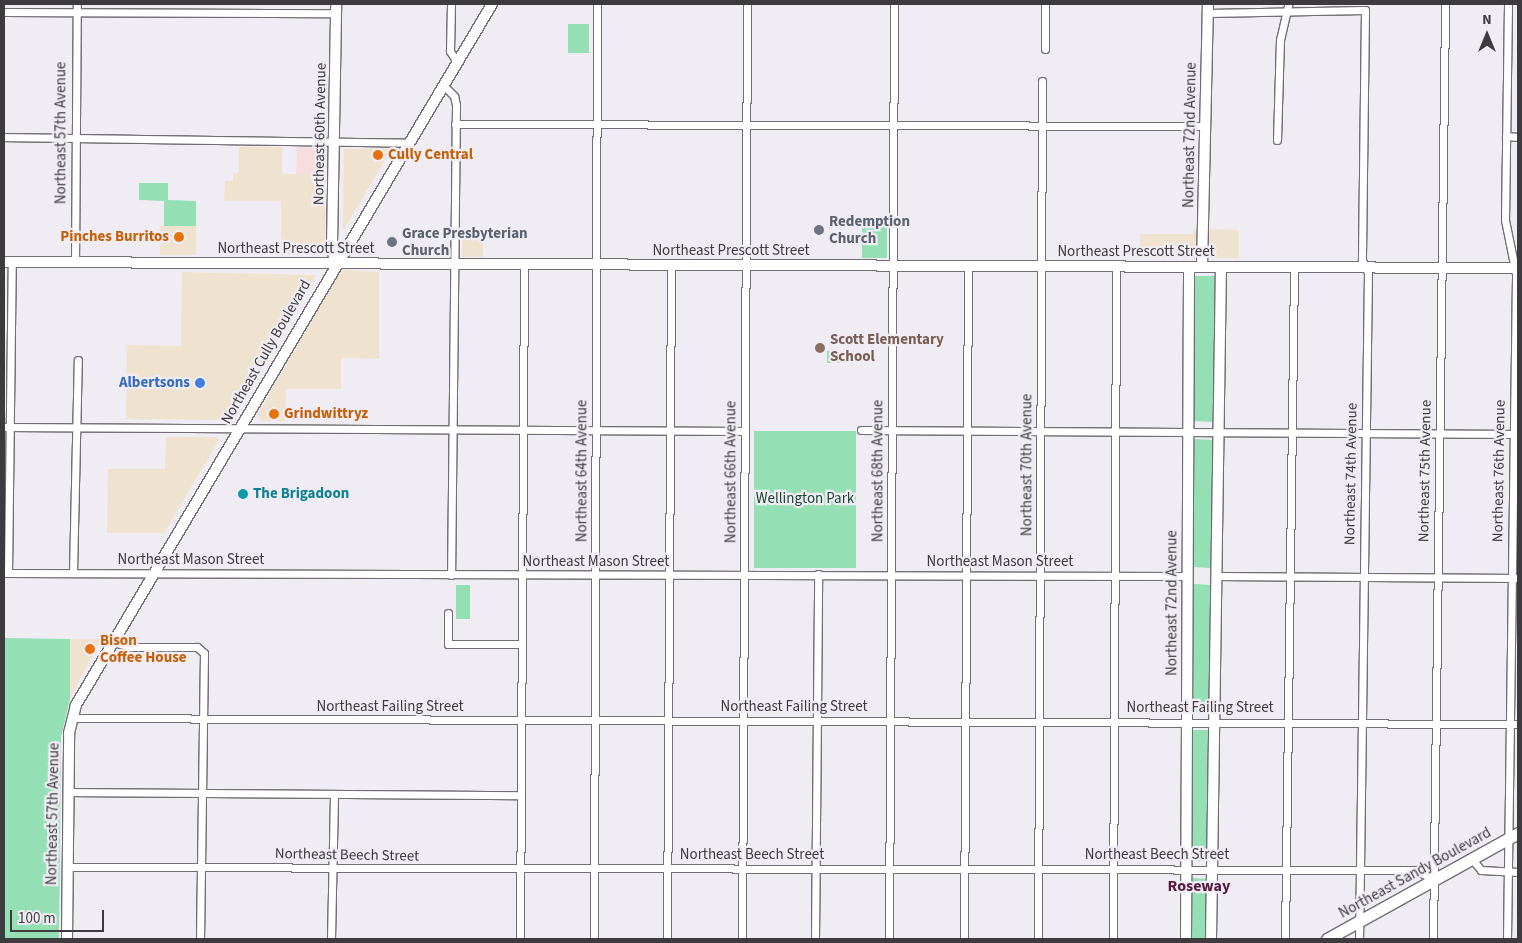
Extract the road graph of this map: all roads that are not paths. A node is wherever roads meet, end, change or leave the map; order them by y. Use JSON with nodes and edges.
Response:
{"nodes":[{"id":1,"x":77,"y":4,"type":"edge"},
{"id":2,"x":451,"y":4,"type":"edge"},
{"id":3,"x":492,"y":4,"type":"edge"},
{"id":4,"x":597,"y":4,"type":"edge"},
{"id":5,"x":747,"y":4,"type":"edge"},
{"id":6,"x":894,"y":4,"type":"edge"},
{"id":7,"x":1045,"y":4,"type":"edge"},
{"id":8,"x":1445,"y":4,"type":"edge"},
{"id":9,"x":1508,"y":4,"type":"edge"},
{"id":10,"x":1288,"y":7,"type":"edge"},
{"id":11,"x":1208,"y":8,"type":"edge"},
{"id":12,"x":336,"y":9,"type":"edge"},
{"id":13,"x":4,"y":12,"type":"edge"},
{"id":14,"x":76,"y":12,"type":"junction"},
{"id":15,"x":1045,"y":48,"type":"dead end"},
{"id":16,"x":457,"y":62,"type":"junction"},
{"id":17,"x":1042,"y":81,"type":"dead end"},
{"id":18,"x":443,"y":85,"type":"junction"},
{"id":19,"x":455,"y":124,"type":"junction"},
{"id":20,"x":596,"y":124,"type":"junction"},
{"id":21,"x":747,"y":125,"type":"junction"},
{"id":22,"x":895,"y":125,"type":"junction"},
{"id":23,"x":1043,"y":126,"type":"junction"},
{"id":24,"x":1206,"y":126,"type":"junction"},
{"id":25,"x":1506,"y":136,"type":"junction"},
{"id":26,"x":1518,"y":136,"type":"edge"},
{"id":27,"x":4,"y":137,"type":"edge"},
{"id":28,"x":76,"y":137,"type":"junction"},
{"id":29,"x":335,"y":139,"type":"junction"},
{"id":30,"x":1278,"y":140,"type":"dead end"},
{"id":31,"x":409,"y":143,"type":"junction"},
{"id":32,"x":8,"y":262,"type":"edge"},
{"id":33,"x":75,"y":263,"type":"junction"},
{"id":34,"x":335,"y":264,"type":"junction"},
{"id":35,"x":453,"y":266,"type":"junction"},
{"id":36,"x":524,"y":266,"type":"junction"},
{"id":37,"x":598,"y":266,"type":"junction"},
{"id":38,"x":671,"y":266,"type":"junction"},
{"id":39,"x":746,"y":266,"type":"junction"},
{"id":40,"x":894,"y":266,"type":"junction"},
{"id":41,"x":968,"y":267,"type":"junction"},
{"id":42,"x":1042,"y":267,"type":"junction"},
{"id":43,"x":1116,"y":267,"type":"junction"},
{"id":44,"x":1189,"y":267,"type":"junction"},
{"id":45,"x":1202,"y":267,"type":"junction"},
{"id":46,"x":1221,"y":267,"type":"junction"},
{"id":47,"x":1294,"y":267,"type":"junction"},
{"id":48,"x":1365,"y":268,"type":"junction"},
{"id":49,"x":1442,"y":268,"type":"junction"},
{"id":50,"x":1517,"y":268,"type":"edge"},
{"id":51,"x":78,"y":360,"type":"dead end"},
{"id":52,"x":6,"y":427,"type":"edge"},
{"id":53,"x":76,"y":427,"type":"junction"},
{"id":54,"x":240,"y":428,"type":"junction"},
{"id":55,"x":892,"y":429,"type":"junction"},
{"id":56,"x":861,"y":430,"type":"dead end"},
{"id":57,"x":1188,"y":430,"type":"junction"},
{"id":58,"x":1218,"y":430,"type":"junction"},
{"id":59,"x":452,"y":431,"type":"junction"},
{"id":60,"x":523,"y":431,"type":"junction"},
{"id":61,"x":596,"y":431,"type":"junction"},
{"id":62,"x":671,"y":431,"type":"junction"},
{"id":63,"x":745,"y":431,"type":"junction"},
{"id":64,"x":967,"y":431,"type":"junction"},
{"id":65,"x":1041,"y":431,"type":"junction"},
{"id":66,"x":1115,"y":431,"type":"junction"},
{"id":67,"x":1292,"y":431,"type":"junction"},
{"id":68,"x":1366,"y":432,"type":"junction"},
{"id":69,"x":1440,"y":433,"type":"junction"},
{"id":70,"x":1516,"y":434,"type":"edge"},
{"id":71,"x":6,"y":573,"type":"edge"},
{"id":72,"x":73,"y":573,"type":"junction"},
{"id":73,"x":154,"y":573,"type":"junction"},
{"id":74,"x":818,"y":574,"type":"junction"},
{"id":75,"x":451,"y":575,"type":"junction"},
{"id":76,"x":744,"y":575,"type":"junction"},
{"id":77,"x":522,"y":576,"type":"junction"},
{"id":78,"x":596,"y":576,"type":"junction"},
{"id":79,"x":670,"y":576,"type":"junction"},
{"id":80,"x":891,"y":576,"type":"junction"},
{"id":81,"x":966,"y":576,"type":"junction"},
{"id":82,"x":1040,"y":576,"type":"junction"},
{"id":83,"x":1114,"y":576,"type":"junction"},
{"id":84,"x":1187,"y":576,"type":"junction"},
{"id":85,"x":1216,"y":576,"type":"junction"},
{"id":86,"x":1290,"y":576,"type":"junction"},
{"id":87,"x":1364,"y":577,"type":"junction"},
{"id":88,"x":1438,"y":578,"type":"junction"},
{"id":89,"x":1515,"y":578,"type":"edge"},
{"id":90,"x":448,"y":613,"type":"dead end"},
{"id":91,"x":113,"y":642,"type":"junction"},
{"id":92,"x":522,"y":644,"type":"junction"},
{"id":93,"x":71,"y":718,"type":"junction"},
{"id":94,"x":203,"y":719,"type":"junction"},
{"id":95,"x":521,"y":721,"type":"junction"},
{"id":96,"x":595,"y":721,"type":"junction"},
{"id":97,"x":669,"y":721,"type":"junction"},
{"id":98,"x":743,"y":721,"type":"junction"},
{"id":99,"x":817,"y":721,"type":"junction"},
{"id":100,"x":891,"y":721,"type":"junction"},
{"id":101,"x":965,"y":721,"type":"junction"},
{"id":102,"x":1039,"y":721,"type":"junction"},
{"id":103,"x":1113,"y":721,"type":"junction"},
{"id":104,"x":1186,"y":721,"type":"junction"},
{"id":105,"x":1214,"y":721,"type":"junction"},
{"id":106,"x":1288,"y":722,"type":"junction"},
{"id":107,"x":1362,"y":722,"type":"junction"},
{"id":108,"x":1436,"y":723,"type":"junction"},
{"id":109,"x":1510,"y":724,"type":"junction"},
{"id":110,"x":1518,"y":724,"type":"edge"},
{"id":111,"x":68,"y":792,"type":"junction"},
{"id":112,"x":203,"y":794,"type":"junction"},
{"id":113,"x":334,"y":794,"type":"junction"},
{"id":114,"x":520,"y":795,"type":"junction"},
{"id":115,"x":1514,"y":836,"type":"edge"},
{"id":116,"x":1472,"y":859,"type":"junction"},
{"id":117,"x":67,"y":867,"type":"junction"},
{"id":118,"x":201,"y":867,"type":"junction"},
{"id":119,"x":332,"y":868,"type":"junction"},
{"id":120,"x":889,"y":868,"type":"junction"},
{"id":121,"x":520,"y":869,"type":"junction"},
{"id":122,"x":594,"y":869,"type":"junction"},
{"id":123,"x":668,"y":869,"type":"junction"},
{"id":124,"x":816,"y":869,"type":"junction"},
{"id":125,"x":964,"y":869,"type":"junction"},
{"id":126,"x":1038,"y":869,"type":"junction"},
{"id":127,"x":1112,"y":869,"type":"junction"},
{"id":128,"x":1186,"y":869,"type":"junction"},
{"id":129,"x":1212,"y":869,"type":"junction"},
{"id":130,"x":742,"y":870,"type":"junction"},
{"id":131,"x":1286,"y":870,"type":"junction"},
{"id":132,"x":1360,"y":870,"type":"junction"},
{"id":133,"x":1508,"y":871,"type":"junction"},
{"id":134,"x":1518,"y":872,"type":"edge"},
{"id":135,"x":1433,"y":880,"type":"junction"},
{"id":136,"x":1359,"y":922,"type":"junction"},
{"id":137,"x":67,"y":939,"type":"edge"},
{"id":138,"x":200,"y":939,"type":"edge"},
{"id":139,"x":331,"y":939,"type":"edge"},
{"id":140,"x":520,"y":939,"type":"edge"},
{"id":141,"x":594,"y":939,"type":"edge"},
{"id":142,"x":667,"y":939,"type":"edge"},
{"id":143,"x":742,"y":939,"type":"edge"},
{"id":144,"x":816,"y":939,"type":"edge"},
{"id":145,"x":889,"y":939,"type":"edge"},
{"id":146,"x":964,"y":939,"type":"edge"},
{"id":147,"x":1038,"y":939,"type":"edge"},
{"id":148,"x":1112,"y":939,"type":"edge"},
{"id":149,"x":1186,"y":939,"type":"edge"},
{"id":150,"x":1211,"y":939,"type":"edge"},
{"id":151,"x":1285,"y":939,"type":"edge"},
{"id":152,"x":1327,"y":939,"type":"edge"},
{"id":153,"x":1359,"y":939,"type":"edge"},
{"id":154,"x":1433,"y":939,"type":"edge"},
{"id":155,"x":1507,"y":939,"type":"edge"}],
"edges":[{"from":1,"to":14,"type":"street","name":"Northeast 57th Avenue"},
{"from":2,"to":16,"type":"street"},
{"from":3,"to":16,"type":"street","name":"Northeast Cully Boulevard"},
{"from":4,"to":20,"type":"street","name":"Northeast 64th Avenue"},
{"from":5,"to":21,"type":"street","name":"Northeast 66th Avenue"},
{"from":6,"to":22,"type":"street","name":"Northeast 68th Avenue"},
{"from":7,"to":15,"type":"street"},
{"from":8,"to":49,"type":"street","name":"Northeast 75th Avenue"},
{"from":9,"to":25,"type":"street","name":"Northeast 76th Avenue"},
{"from":10,"to":11,"type":"street"},
{"from":10,"to":30,"type":"street"},
{"from":10,"to":48,"type":"street","name":"Northeast 74th Avenue"},
{"from":11,"to":24,"type":"street","name":"Northeast 72nd Avenue"},
{"from":12,"to":14,"type":"street"},
{"from":12,"to":29,"type":"street","name":"Northeast 60th Avenue"},
{"from":13,"to":14,"type":"street"},
{"from":14,"to":28,"type":"street","name":"Northeast 57th Avenue"},
{"from":16,"to":18,"type":"street","name":"Northeast Cully Boulevard"},
{"from":17,"to":23,"type":"street","name":"Northeast 70th Avenue"},
{"from":18,"to":19,"type":"street"},
{"from":18,"to":31,"type":"street","name":"Northeast Cully Boulevard"},
{"from":19,"to":20,"type":"street"},
{"from":19,"to":35,"type":"street"},
{"from":20,"to":21,"type":"street"},
{"from":20,"to":37,"type":"street","name":"Northeast 64th Avenue"},
{"from":21,"to":22,"type":"street"},
{"from":21,"to":39,"type":"street","name":"Northeast 66th Avenue"},
{"from":22,"to":23,"type":"street"},
{"from":22,"to":40,"type":"street","name":"Northeast 68th Avenue"},
{"from":23,"to":24,"type":"street"},
{"from":23,"to":42,"type":"street","name":"Northeast 70th Avenue"},
{"from":24,"to":45,"type":"street","name":"Northeast 72nd Avenue"},
{"from":25,"to":26,"type":"street"},
{"from":25,"to":50,"type":"street","name":"Northeast 76th Avenue"},
{"from":27,"to":28,"type":"street"},
{"from":28,"to":29,"type":"street"},
{"from":28,"to":33,"type":"street","name":"Northeast 57th Avenue"},
{"from":29,"to":31,"type":"street"},
{"from":29,"to":34,"type":"street","name":"Northeast 60th Avenue"},
{"from":31,"to":34,"type":"street","name":"Northeast Cully Boulevard"},
{"from":32,"to":33,"type":"street","name":"Northeast Prescott Street"},
{"from":32,"to":52,"type":"street"},
{"from":33,"to":34,"type":"street","name":"Northeast Prescott Street"},
{"from":34,"to":35,"type":"street","name":"Northeast Prescott Street"},
{"from":34,"to":54,"type":"street","name":"Northeast Cully Boulevard"},
{"from":35,"to":36,"type":"street","name":"Northeast Prescott Street"},
{"from":35,"to":59,"type":"street"},
{"from":36,"to":37,"type":"street","name":"Northeast Prescott Street"},
{"from":36,"to":60,"type":"street"},
{"from":37,"to":38,"type":"street","name":"Northeast Prescott Street"},
{"from":37,"to":61,"type":"street","name":"Northeast 64th Avenue"},
{"from":38,"to":39,"type":"street","name":"Northeast Prescott Street"},
{"from":38,"to":62,"type":"street"},
{"from":39,"to":40,"type":"street","name":"Northeast Prescott Street"},
{"from":39,"to":63,"type":"street","name":"Northeast 66th Avenue"},
{"from":40,"to":41,"type":"street","name":"Northeast Prescott Street"},
{"from":40,"to":55,"type":"street","name":"Northeast 68th Avenue"},
{"from":41,"to":42,"type":"street","name":"Northeast Prescott Street"},
{"from":41,"to":64,"type":"street"},
{"from":42,"to":43,"type":"street","name":"Northeast Prescott Street"},
{"from":42,"to":65,"type":"street","name":"Northeast 70th Avenue"},
{"from":43,"to":44,"type":"street","name":"Northeast Prescott Street"},
{"from":43,"to":66,"type":"street"},
{"from":44,"to":45,"type":"street","name":"Northeast Prescott Street"},
{"from":44,"to":57,"type":"street","name":"Northeast 72nd Avenue"},
{"from":45,"to":46,"type":"street","name":"Northeast Prescott Street"},
{"from":46,"to":47,"type":"street","name":"Northeast Prescott Street"},
{"from":46,"to":58,"type":"street"},
{"from":47,"to":48,"type":"street","name":"Northeast Prescott Street"},
{"from":47,"to":67,"type":"street"},
{"from":48,"to":49,"type":"street","name":"Northeast Prescott Street"},
{"from":48,"to":68,"type":"street","name":"Northeast 74th Avenue"},
{"from":49,"to":50,"type":"street","name":"Northeast Prescott Street"},
{"from":49,"to":69,"type":"street","name":"Northeast 75th Avenue"},
{"from":50,"to":70,"type":"street","name":"Northeast 76th Avenue"},
{"from":51,"to":53,"type":"street"},
{"from":52,"to":53,"type":"street"},
{"from":52,"to":71,"type":"street"},
{"from":53,"to":54,"type":"street"},
{"from":53,"to":72,"type":"street"},
{"from":54,"to":59,"type":"street"},
{"from":54,"to":73,"type":"street","name":"Northeast Cully Boulevard"},
{"from":55,"to":56,"type":"street"},
{"from":55,"to":64,"type":"street"},
{"from":55,"to":80,"type":"street","name":"Northeast 68th Avenue"},
{"from":57,"to":58,"type":"street"},
{"from":57,"to":66,"type":"street"},
{"from":57,"to":84,"type":"street","name":"Northeast 72nd Avenue"},
{"from":58,"to":67,"type":"street"},
{"from":58,"to":85,"type":"street"},
{"from":59,"to":60,"type":"street"},
{"from":59,"to":75,"type":"street"},
{"from":60,"to":61,"type":"street"},
{"from":60,"to":77,"type":"street"},
{"from":61,"to":62,"type":"street"},
{"from":61,"to":78,"type":"street","name":"Northeast 64th Avenue"},
{"from":62,"to":63,"type":"street"},
{"from":62,"to":79,"type":"street"},
{"from":63,"to":76,"type":"street","name":"Northeast 66th Avenue"},
{"from":64,"to":65,"type":"street"},
{"from":64,"to":81,"type":"street"},
{"from":65,"to":66,"type":"street"},
{"from":65,"to":82,"type":"street","name":"Northeast 70th Avenue"},
{"from":66,"to":83,"type":"street"},
{"from":67,"to":68,"type":"street"},
{"from":67,"to":86,"type":"street"},
{"from":68,"to":69,"type":"street"},
{"from":68,"to":87,"type":"street","name":"Northeast 74th Avenue"},
{"from":69,"to":70,"type":"street"},
{"from":69,"to":88,"type":"street","name":"Northeast 75th Avenue"},
{"from":70,"to":89,"type":"street","name":"Northeast 76th Avenue"},
{"from":71,"to":72,"type":"street","name":"Northeast Mason Street"},
{"from":72,"to":73,"type":"street","name":"Northeast Mason Street"},
{"from":73,"to":75,"type":"street","name":"Northeast Mason Street"},
{"from":73,"to":91,"type":"street","name":"Northeast Cully Boulevard"},
{"from":74,"to":76,"type":"street","name":"Northeast Mason Street"},
{"from":74,"to":80,"type":"street","name":"Northeast Mason Street"},
{"from":74,"to":99,"type":"street"},
{"from":75,"to":77,"type":"street","name":"Northeast Mason Street"},
{"from":76,"to":79,"type":"street","name":"Northeast Mason Street"},
{"from":76,"to":98,"type":"street","name":"Northeast 66th Avenue"},
{"from":77,"to":78,"type":"street","name":"Northeast Mason Street"},
{"from":77,"to":92,"type":"street"},
{"from":78,"to":79,"type":"street","name":"Northeast Mason Street"},
{"from":78,"to":96,"type":"street","name":"Northeast 64th Avenue"},
{"from":79,"to":97,"type":"street"},
{"from":80,"to":81,"type":"street","name":"Northeast Mason Street"},
{"from":80,"to":100,"type":"street","name":"Northeast 68th Avenue"},
{"from":81,"to":82,"type":"street","name":"Northeast Mason Street"},
{"from":81,"to":101,"type":"street"},
{"from":82,"to":83,"type":"street","name":"Northeast Mason Street"},
{"from":82,"to":102,"type":"street","name":"Northeast 70th Avenue"},
{"from":83,"to":84,"type":"street","name":"Northeast Mason Street"},
{"from":83,"to":103,"type":"street"},
{"from":84,"to":104,"type":"street","name":"Northeast 72nd Avenue"},
{"from":85,"to":86,"type":"street"},
{"from":85,"to":105,"type":"street"},
{"from":86,"to":87,"type":"street"},
{"from":86,"to":106,"type":"street"},
{"from":87,"to":88,"type":"street"},
{"from":87,"to":107,"type":"street","name":"Northeast 74th Avenue"},
{"from":88,"to":89,"type":"street"},
{"from":88,"to":108,"type":"street","name":"Northeast 75th Avenue"},
{"from":89,"to":109,"type":"street","name":"Northeast 76th Avenue"},
{"from":90,"to":92,"type":"street"},
{"from":91,"to":93,"type":"street","name":"Northeast Cully Boulevard"},
{"from":91,"to":94,"type":"street"},
{"from":92,"to":95,"type":"street"},
{"from":93,"to":94,"type":"street","name":"Northeast Failing Street"},
{"from":93,"to":111,"type":"street","name":"Northeast 57th Avenue"},
{"from":94,"to":95,"type":"street","name":"Northeast Failing Street"},
{"from":94,"to":112,"type":"street"},
{"from":95,"to":96,"type":"street","name":"Northeast Failing Street"},
{"from":95,"to":114,"type":"street"},
{"from":96,"to":97,"type":"street","name":"Northeast Failing Street"},
{"from":96,"to":122,"type":"street","name":"Northeast 64th Avenue"},
{"from":97,"to":98,"type":"street","name":"Northeast Failing Street"},
{"from":97,"to":123,"type":"street"},
{"from":98,"to":99,"type":"street","name":"Northeast Failing Street"},
{"from":98,"to":130,"type":"street","name":"Northeast 66th Avenue"},
{"from":99,"to":100,"type":"street","name":"Northeast Failing Street"},
{"from":99,"to":124,"type":"street"},
{"from":100,"to":101,"type":"street","name":"Northeast Failing Street"},
{"from":100,"to":120,"type":"street","name":"Northeast 68th Avenue"},
{"from":101,"to":102,"type":"street","name":"Northeast Failing Street"},
{"from":101,"to":125,"type":"street"},
{"from":102,"to":103,"type":"street","name":"Northeast Failing Street"},
{"from":102,"to":126,"type":"street","name":"Northeast 70th Avenue"},
{"from":103,"to":104,"type":"street","name":"Northeast Failing Street"},
{"from":103,"to":127,"type":"street"},
{"from":104,"to":105,"type":"street","name":"Northeast Failing Street"},
{"from":104,"to":128,"type":"street","name":"Northeast 72nd Avenue"},
{"from":105,"to":106,"type":"street","name":"Northeast Failing Street"},
{"from":105,"to":129,"type":"street"},
{"from":106,"to":107,"type":"street","name":"Northeast Failing Street"},
{"from":106,"to":131,"type":"street"},
{"from":107,"to":108,"type":"street","name":"Northeast Failing Street"},
{"from":107,"to":132,"type":"street","name":"Northeast 74th Avenue"},
{"from":108,"to":109,"type":"street","name":"Northeast Failing Street"},
{"from":108,"to":135,"type":"street","name":"Northeast 75th Avenue"},
{"from":109,"to":110,"type":"street","name":"Northeast Failing Street"},
{"from":109,"to":115,"type":"street","name":"Northeast 76th Avenue"},
{"from":111,"to":112,"type":"street"},
{"from":111,"to":117,"type":"street","name":"Northeast 57th Avenue"},
{"from":112,"to":113,"type":"street"},
{"from":112,"to":118,"type":"street"},
{"from":113,"to":114,"type":"street"},
{"from":113,"to":119,"type":"street"},
{"from":114,"to":121,"type":"street"},
{"from":115,"to":116,"type":"main road","name":"Northeast Sandy Boulevard"},
{"from":115,"to":133,"type":"street","name":"Northeast 76th Avenue"},
{"from":116,"to":133,"type":"street"},
{"from":116,"to":135,"type":"main road","name":"Northeast Sandy Boulevard"},
{"from":117,"to":118,"type":"street","name":"Northeast Beech Street"},
{"from":117,"to":137,"type":"street","name":"Northeast 57th Avenue"},
{"from":118,"to":119,"type":"street","name":"Northeast Beech Street"},
{"from":118,"to":138,"type":"street"},
{"from":119,"to":121,"type":"street","name":"Northeast Beech Street"},
{"from":119,"to":139,"type":"street"},
{"from":120,"to":124,"type":"street","name":"Northeast Beech Street"},
{"from":120,"to":125,"type":"street","name":"Northeast Beech Street"},
{"from":120,"to":145,"type":"street","name":"Northeast 68th Avenue"},
{"from":121,"to":122,"type":"street","name":"Northeast Beech Street"},
{"from":121,"to":140,"type":"street"},
{"from":122,"to":123,"type":"street","name":"Northeast Beech Street"},
{"from":122,"to":141,"type":"street","name":"Northeast 64th Avenue"},
{"from":123,"to":130,"type":"street","name":"Northeast Beech Street"},
{"from":123,"to":142,"type":"street"},
{"from":124,"to":130,"type":"street","name":"Northeast Beech Street"},
{"from":124,"to":144,"type":"street"},
{"from":125,"to":126,"type":"street","name":"Northeast Beech Street"},
{"from":125,"to":146,"type":"street"},
{"from":126,"to":127,"type":"street","name":"Northeast Beech Street"},
{"from":126,"to":147,"type":"street","name":"Northeast 70th Avenue"},
{"from":127,"to":128,"type":"street","name":"Northeast Beech Street"},
{"from":127,"to":148,"type":"street"},
{"from":128,"to":129,"type":"street","name":"Northeast Beech Street"},
{"from":128,"to":149,"type":"street","name":"Northeast 72nd Avenue"},
{"from":129,"to":131,"type":"street","name":"Northeast Beech Street"},
{"from":129,"to":150,"type":"street"},
{"from":130,"to":143,"type":"street","name":"Northeast 66th Avenue"},
{"from":131,"to":132,"type":"street","name":"Northeast Beech Street"},
{"from":131,"to":151,"type":"street"},
{"from":132,"to":135,"type":"street","name":"Northeast Beech Street"},
{"from":132,"to":136,"type":"street","name":"Northeast 74th Avenue"},
{"from":133,"to":134,"type":"street"},
{"from":133,"to":155,"type":"street","name":"Northeast 76th Avenue"},
{"from":135,"to":136,"type":"main road","name":"Northeast Sandy Boulevard"},
{"from":135,"to":154,"type":"street","name":"Northeast 75th Avenue"},
{"from":136,"to":152,"type":"main road","name":"Northeast Sandy Boulevard"},
{"from":136,"to":153,"type":"street","name":"Northeast 74th Avenue"}]}
